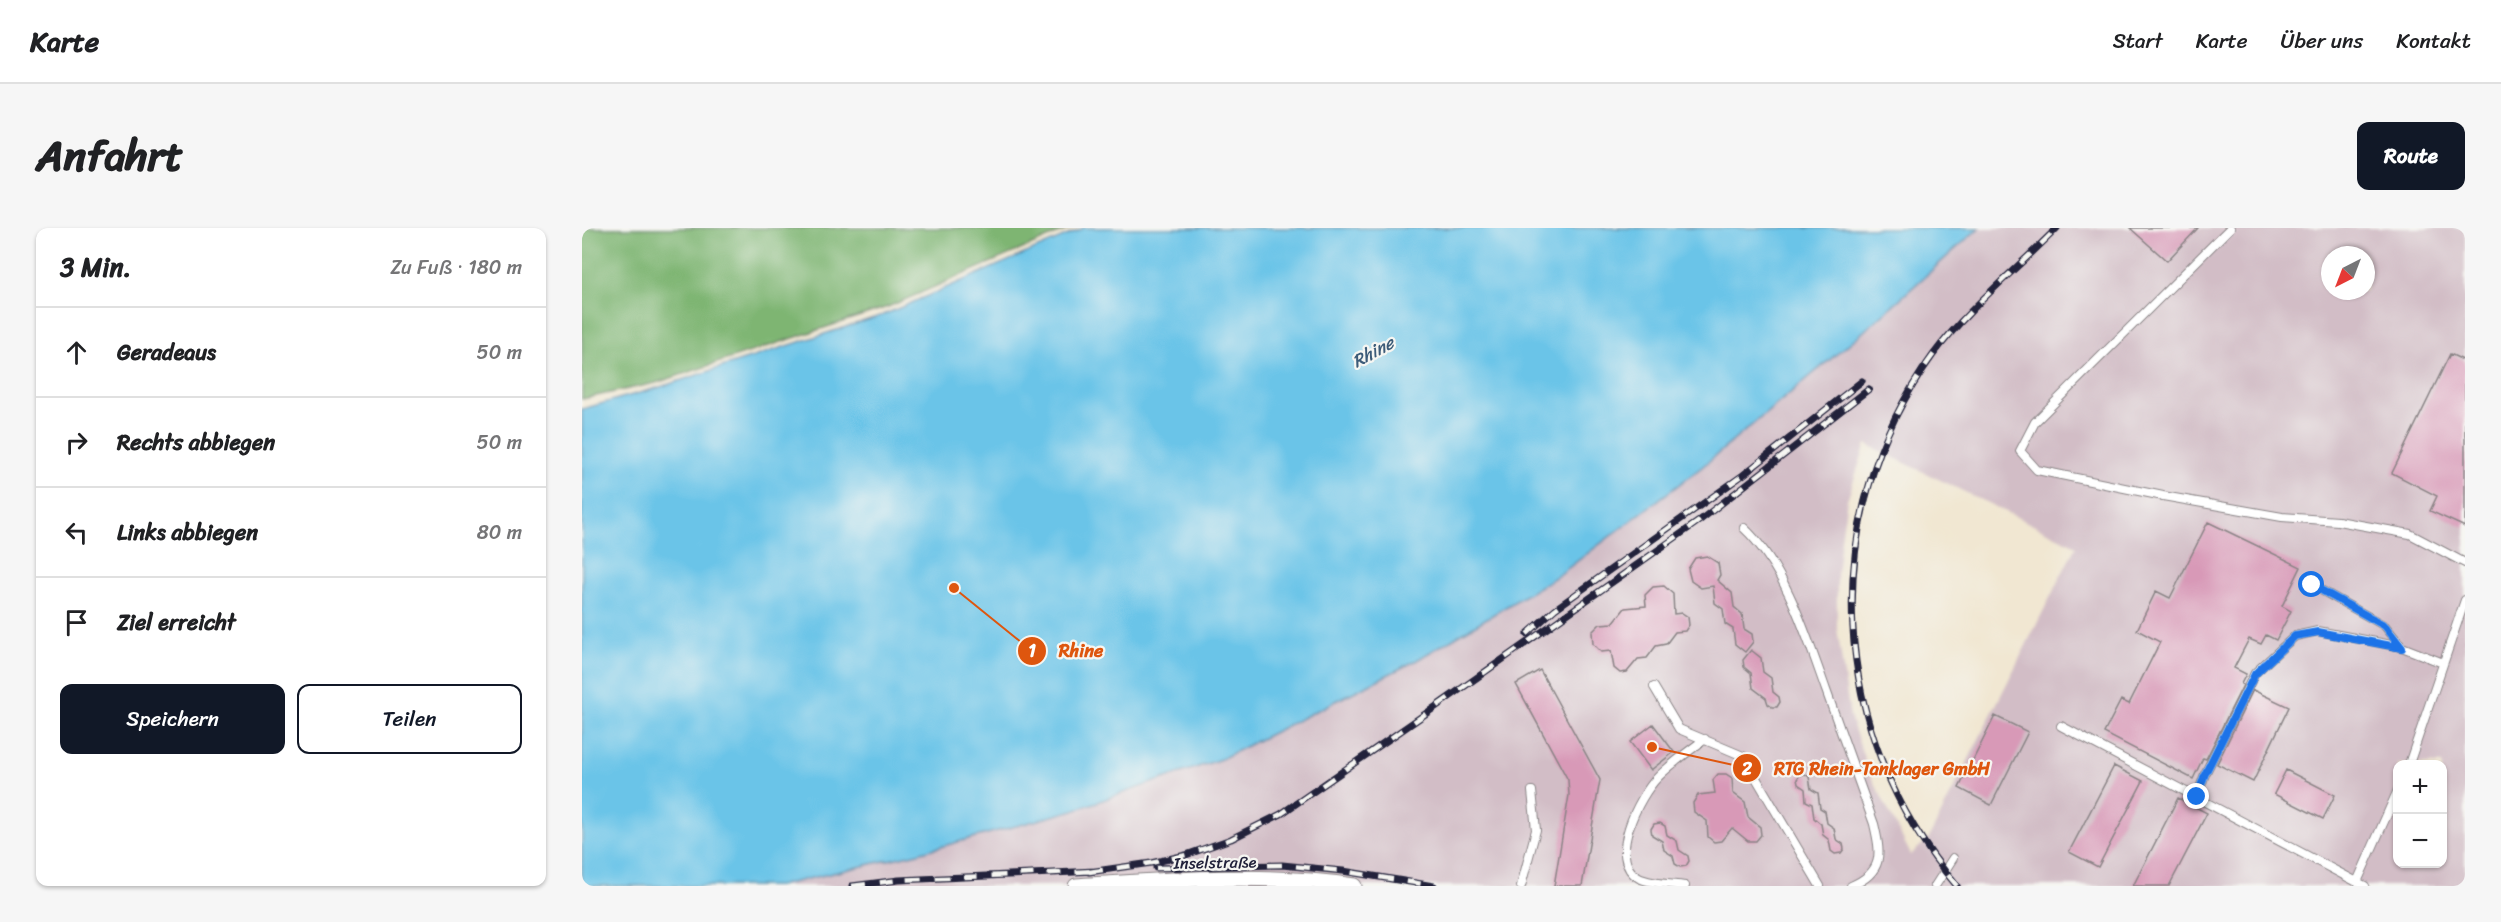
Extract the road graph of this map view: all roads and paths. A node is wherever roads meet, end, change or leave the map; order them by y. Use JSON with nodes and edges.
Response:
{"nodes":[{"id":1,"x":2230,"y":228,"type":"edge"},
{"id":2,"x":1744,"y":528,"type":"dead end"},
{"id":3,"x":2465,"y":563,"type":"edge"},
{"id":4,"x":2312,"y":585,"type":"dead end"},
{"id":5,"x":2465,"y":600,"type":"edge"},
{"id":6,"x":2402,"y":648,"type":"junction"},
{"id":7,"x":2443,"y":663,"type":"junction"},
{"id":8,"x":1654,"y":687,"type":"dead end"},
{"id":9,"x":2061,"y":726,"type":"dead end"},
{"id":10,"x":1705,"y":739,"type":"junction"},
{"id":11,"x":2411,"y":760,"type":"edge"},
{"id":12,"x":1532,"y":791,"type":"dead end"},
{"id":13,"x":2197,"y":797,"type":"junction"},
{"id":14,"x":2393,"y":800,"type":"edge"},
{"id":15,"x":1953,"y":858,"type":"dead end"},
{"id":16,"x":2361,"y":884,"type":"edge"},
{"id":17,"x":1076,"y":886,"type":"edge"},
{"id":18,"x":1354,"y":886,"type":"edge"},
{"id":19,"x":1521,"y":886,"type":"edge"},
{"id":20,"x":1685,"y":886,"type":"edge"},
{"id":21,"x":1820,"y":886,"type":"edge"},
{"id":22,"x":1851,"y":886,"type":"edge"},
{"id":23,"x":1935,"y":886,"type":"edge"}],
"edges":[{"from":1,"to":3,"type":"lane"},
{"from":2,"to":22,"type":"lane"},
{"from":4,"to":6,"type":"lane"},
{"from":5,"to":7,"type":"lane"},
{"from":6,"to":7,"type":"lane"},
{"from":6,"to":13,"type":"lane"},
{"from":7,"to":11,"type":"lane"},
{"from":8,"to":10,"type":"lane"},
{"from":9,"to":13,"type":"lane"},
{"from":10,"to":20,"type":"lane"},
{"from":10,"to":21,"type":"lane"},
{"from":12,"to":19,"type":"lane"},
{"from":13,"to":16,"type":"lane"},
{"from":14,"to":16,"type":"lane"},
{"from":15,"to":23,"type":"lane"},
{"from":17,"to":18,"type":"street","name":"Inselstraße"}]}
